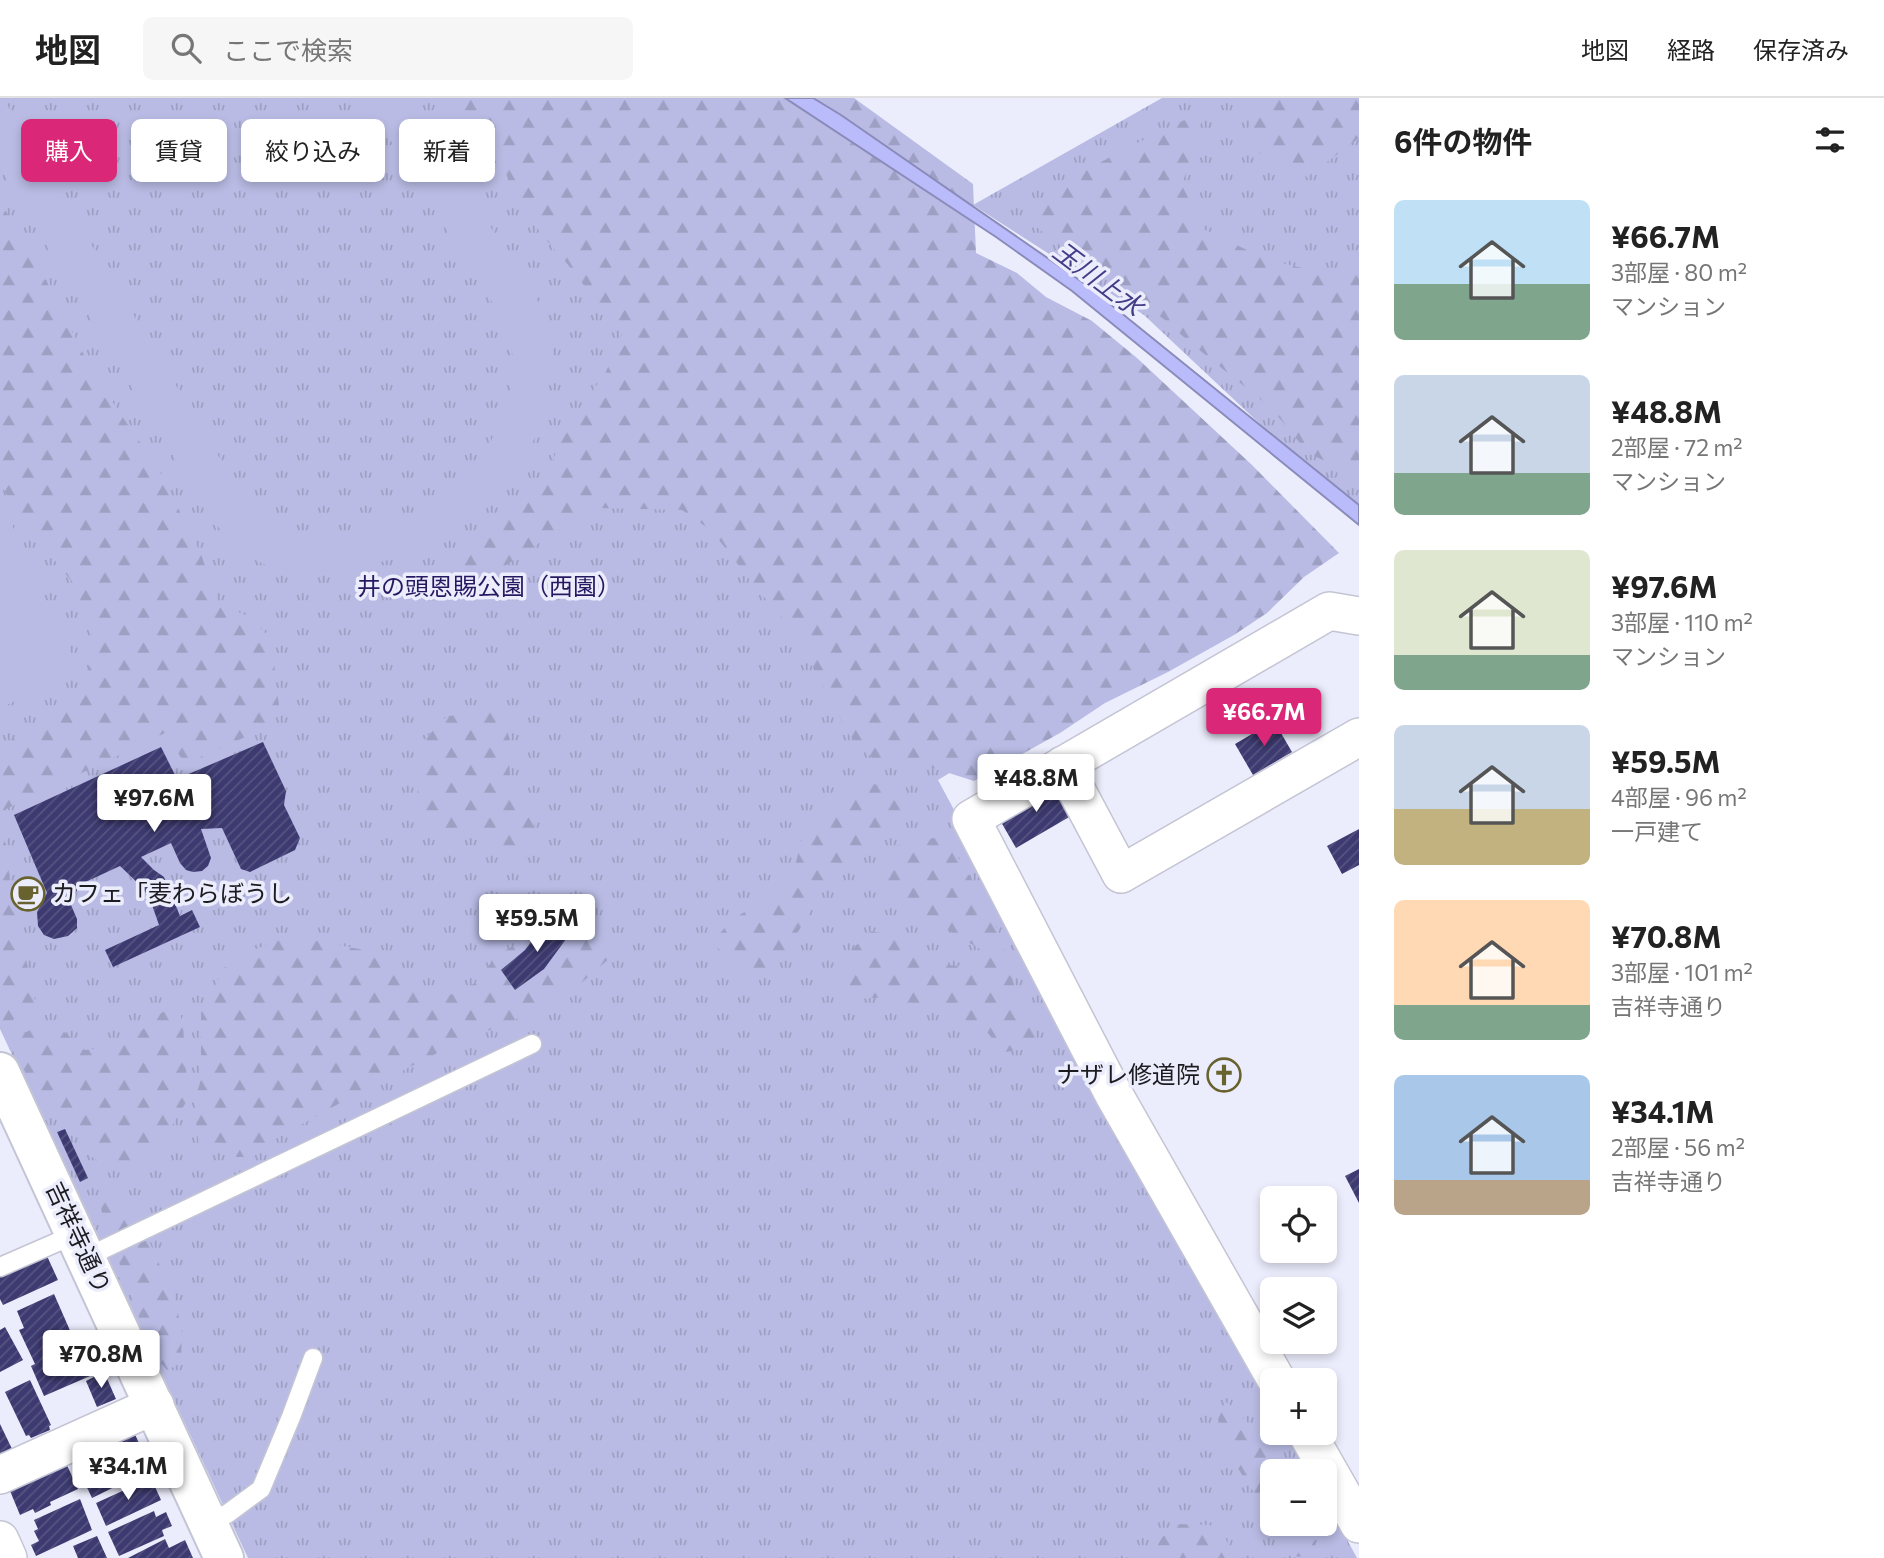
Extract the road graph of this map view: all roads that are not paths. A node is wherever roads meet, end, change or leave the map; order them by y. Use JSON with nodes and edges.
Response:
{"nodes":[{"id":1,"x":1359,"y":616,"type":"edge"},
{"id":2,"x":1359,"y":737,"type":"edge"},
{"id":3,"x":1063,"y":765,"type":"junction"},
{"id":4,"x":532,"y":1044,"type":"dead end"},
{"id":5,"x":0,"y":1072,"type":"edge"},
{"id":6,"x":81,"y":1246,"type":"junction"},
{"id":7,"x":0,"y":1267,"type":"edge"},
{"id":8,"x":313,"y":1358,"type":"dead end"},
{"id":9,"x":1271,"y":1368,"type":"edge"},
{"id":10,"x":155,"y":1405,"type":"junction"},
{"id":11,"x":1314,"y":1445,"type":"edge"},
{"id":12,"x":0,"y":1475,"type":"edge"},
{"id":13,"x":208,"y":1521,"type":"junction"},
{"id":14,"x":1359,"y":1524,"type":"edge"},
{"id":15,"x":0,"y":1540,"type":"edge"},
{"id":16,"x":8,"y":1558,"type":"edge"},
{"id":17,"x":224,"y":1558,"type":"edge"}],
"edges":[{"from":1,"to":3,"type":"street"},
{"from":2,"to":3,"type":"street"},
{"from":3,"to":9,"type":"street"},
{"from":4,"to":6,"type":"lane"},
{"from":5,"to":6,"type":"main road","name":"吉祥寺通り"},
{"from":6,"to":7,"type":"lane"},
{"from":6,"to":10,"type":"main road","name":"吉祥寺通り"},
{"from":8,"to":13,"type":"lane"},
{"from":10,"to":12,"type":"street"},
{"from":10,"to":13,"type":"main road","name":"吉祥寺通り"},
{"from":11,"to":14,"type":"street"},
{"from":13,"to":17,"type":"main road","name":"吉祥寺通り"},
{"from":15,"to":16,"type":"street"}]}
